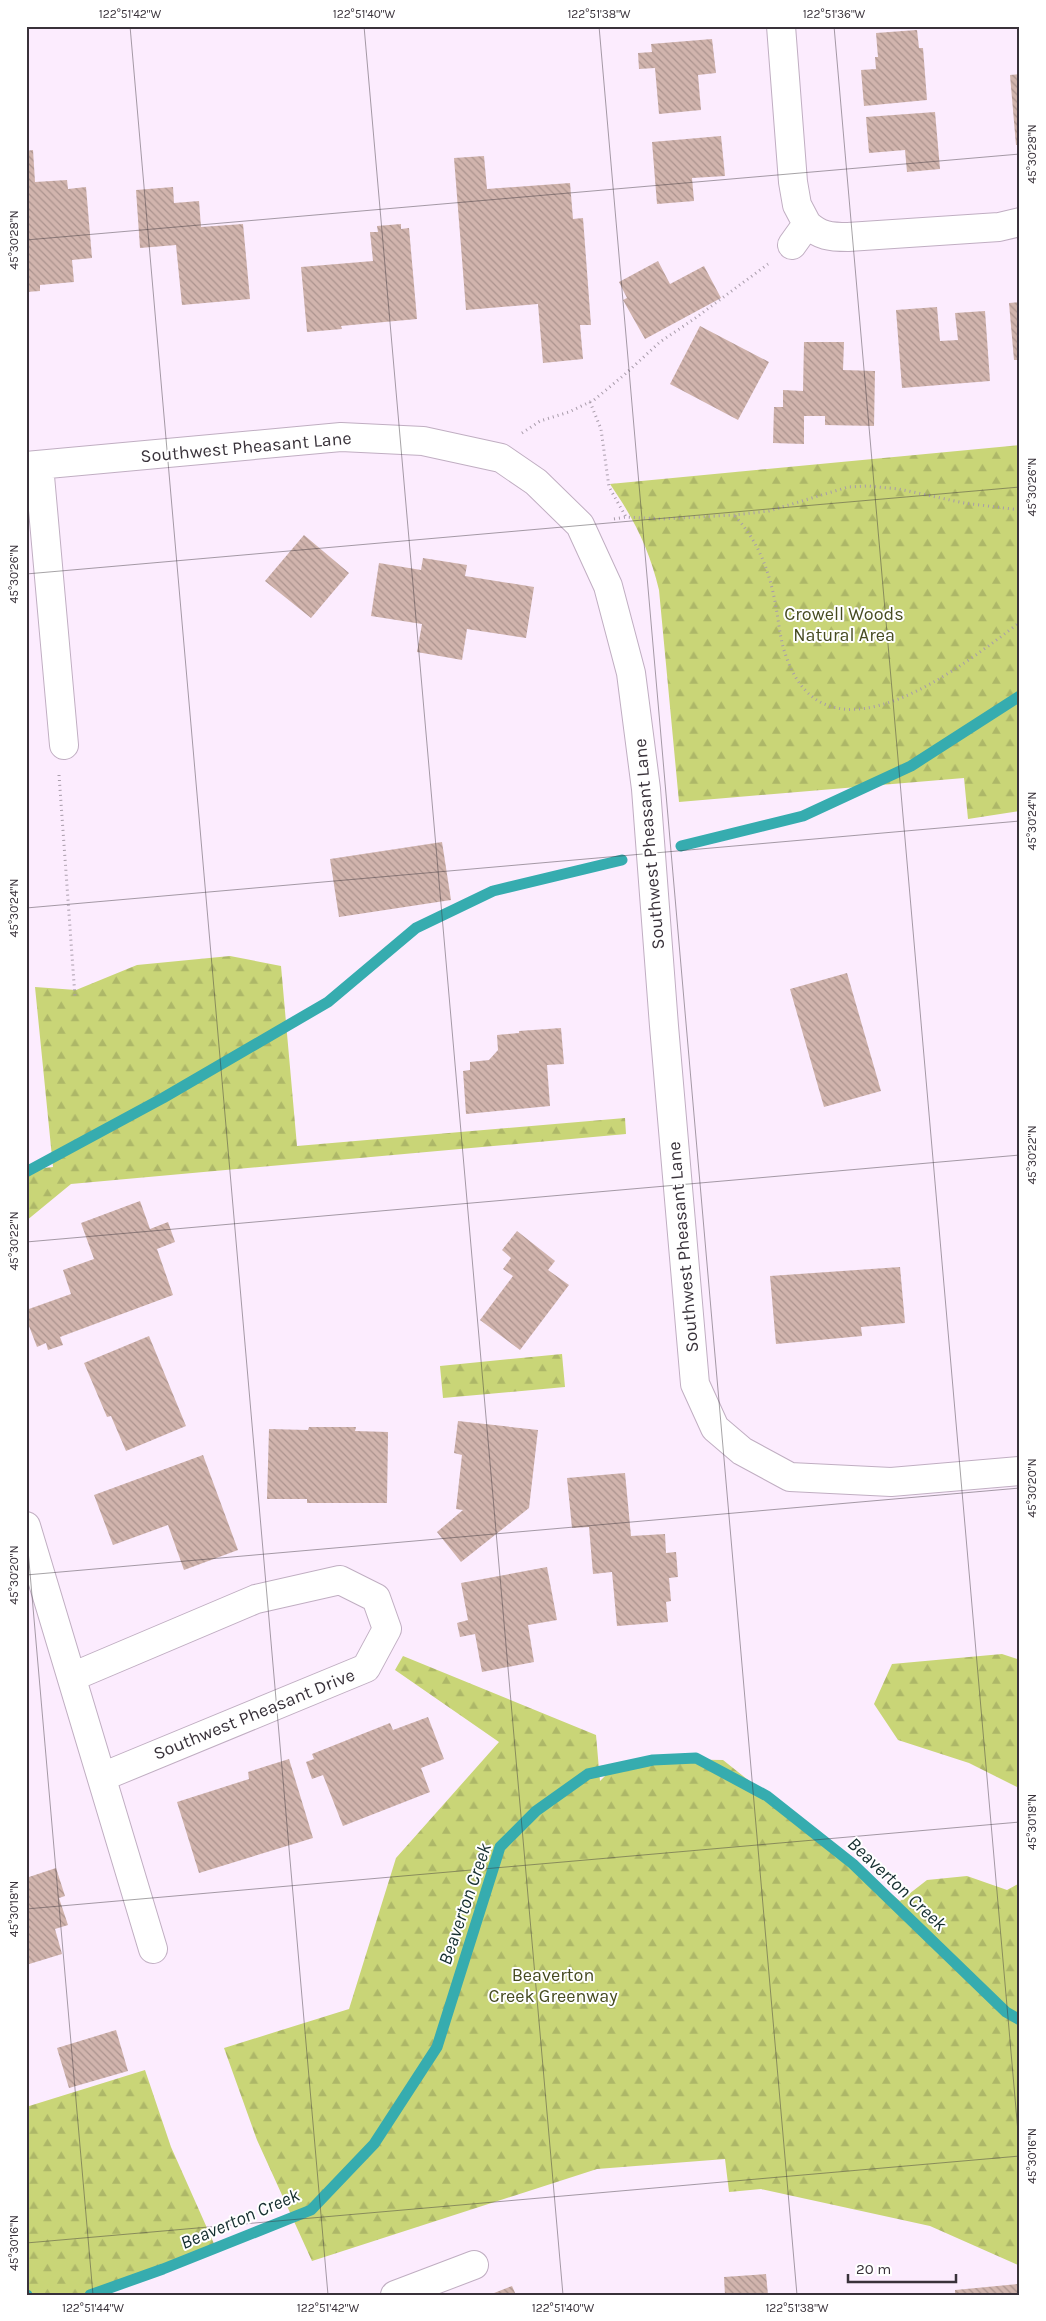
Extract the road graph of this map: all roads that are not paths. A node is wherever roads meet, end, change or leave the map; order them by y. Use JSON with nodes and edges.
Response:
{"nodes":[{"id":1,"x":781,"y":26,"type":"edge"},
{"id":2,"x":1020,"y":222,"type":"edge"},
{"id":3,"x":33,"y":466,"type":"edge"},
{"id":4,"x":64,"y":745,"type":"road end"},
{"id":5,"x":1020,"y":1471,"type":"edge"},
{"id":6,"x":28,"y":1534,"type":"edge"},
{"id":7,"x":72,"y":1677,"type":"junction"},
{"id":8,"x":102,"y":1777,"type":"junction"},
{"id":9,"x":153,"y":1950,"type":"dead end"},
{"id":10,"x":474,"y":2265,"type":"dead end"},
{"id":11,"x":396,"y":2295,"type":"edge"}],
"edges":[{"from":1,"to":2,"type":"street"},
{"from":3,"to":4,"type":"street"},
{"from":3,"to":5,"type":"street","name":"Southwest Pheasant Lane"},
{"from":6,"to":7,"type":"street"},
{"from":7,"to":8,"type":"street"},
{"from":7,"to":8,"type":"street","name":"Southwest Pheasant Drive"},
{"from":8,"to":9,"type":"street"},
{"from":10,"to":11,"type":"street"}]}
